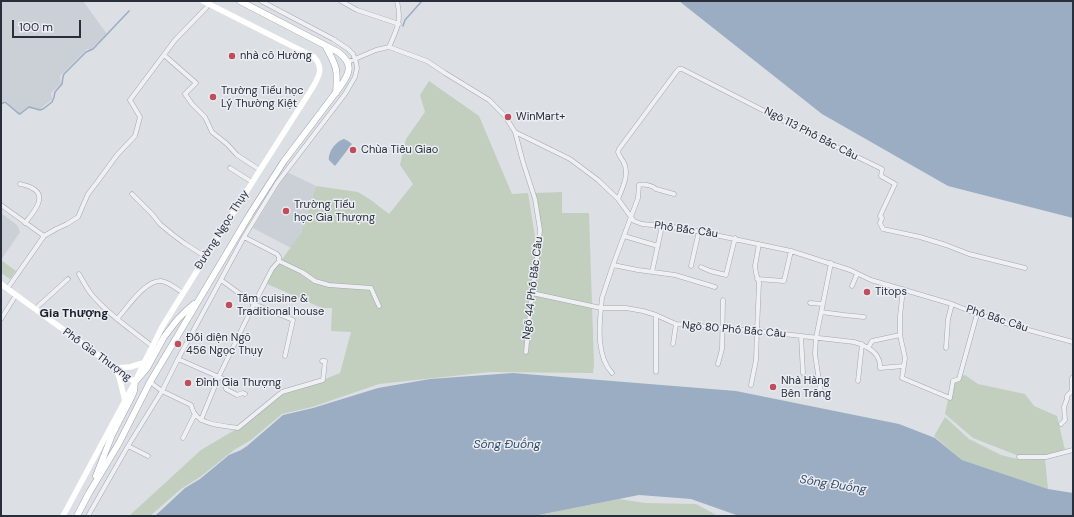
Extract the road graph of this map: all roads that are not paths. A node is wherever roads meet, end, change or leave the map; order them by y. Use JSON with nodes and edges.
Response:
{"nodes":[{"id":1,"x":240,"y":1,"type":"edge"},
{"id":2,"x":261,"y":1,"type":"edge"},
{"id":3,"x":341,"y":1,"type":"edge"},
{"id":4,"x":397,"y":1,"type":"edge"},
{"id":5,"x":206,"y":2,"type":"edge"},
{"id":6,"x":399,"y":24,"type":"junction"},
{"id":7,"x":326,"y":47,"type":"junction"},
{"id":8,"x":389,"y":48,"type":"junction"},
{"id":9,"x":164,"y":56,"type":"junction"},
{"id":10,"x":356,"y":60,"type":"junction"},
{"id":11,"x":348,"y":62,"type":"junction"},
{"id":12,"x":336,"y":93,"type":"junction"},
{"id":13,"x":515,"y":132,"type":"junction"},
{"id":14,"x":230,"y":168,"type":"dead end"},
{"id":15,"x":260,"y":170,"type":"junction"},
{"id":16,"x":252,"y":182,"type":"junction"},
{"id":17,"x":20,"y":184,"type":"dead end"},
{"id":18,"x":132,"y":194,"type":"dead end"},
{"id":19,"x":674,"y":194,"type":"dead end"},
{"id":20,"x":618,"y":199,"type":"junction"},
{"id":21,"x":1,"y":205,"type":"edge"},
{"id":22,"x":631,"y":217,"type":"junction"},
{"id":23,"x":25,"y":223,"type":"junction"},
{"id":24,"x":662,"y":226,"type":"junction"},
{"id":25,"x":699,"y":231,"type":"junction"},
{"id":26,"x":44,"y":236,"type":"junction"},
{"id":27,"x":624,"y":236,"type":"junction"},
{"id":28,"x":244,"y":237,"type":"junction"},
{"id":29,"x":735,"y":238,"type":"junction"},
{"id":30,"x":759,"y":244,"type":"junction"},
{"id":31,"x":658,"y":246,"type":"junction"},
{"id":32,"x":791,"y":251,"type":"junction"},
{"id":33,"x":206,"y":257,"type":"junction"},
{"id":34,"x":279,"y":261,"type":"junction"},
{"id":35,"x":831,"y":263,"type":"junction"},
{"id":36,"x":613,"y":265,"type":"junction"},
{"id":37,"x":690,"y":266,"type":"dead end"},
{"id":38,"x":701,"y":267,"type":"dead end"},
{"id":39,"x":1025,"y":268,"type":"dead end"},
{"id":40,"x":652,"y":272,"type":"junction"},
{"id":41,"x":79,"y":274,"type":"dead end"},
{"id":42,"x":857,"y":274,"type":"junction"},
{"id":43,"x":68,"y":279,"type":"dead end"},
{"id":44,"x":222,"y":280,"type":"junction"},
{"id":45,"x":757,"y":280,"type":"junction"},
{"id":46,"x":1,"y":284,"type":"edge"},
{"id":47,"x":852,"y":286,"type":"dead end"},
{"id":48,"x":715,"y":287,"type":"dead end"},
{"id":49,"x":7,"y":289,"type":"junction"},
{"id":50,"x":903,"y":289,"type":"junction"},
{"id":51,"x":183,"y":293,"type":"junction"},
{"id":52,"x":532,"y":293,"type":"junction"},
{"id":53,"x":16,"y":295,"type":"junction"},
{"id":54,"x":723,"y":300,"type":"dead end"},
{"id":55,"x":197,"y":302,"type":"junction"},
{"id":56,"x":810,"y":303,"type":"dead end"},
{"id":57,"x":254,"y":304,"type":"junction"},
{"id":58,"x":823,"y":304,"type":"junction"},
{"id":59,"x":952,"y":304,"type":"junction"},
{"id":60,"x":379,"y":306,"type":"dead end"},
{"id":61,"x":601,"y":308,"type":"junction"},
{"id":62,"x":35,"y":309,"type":"junction"},
{"id":63,"x":821,"y":312,"type":"junction"},
{"id":64,"x":977,"y":314,"type":"junction"},
{"id":65,"x":656,"y":315,"type":"junction"},
{"id":66,"x":864,"y":317,"type":"dead end"},
{"id":67,"x":117,"y":319,"type":"junction"},
{"id":68,"x":1,"y":320,"type":"edge"},
{"id":69,"x":676,"y":324,"type":"junction"},
{"id":70,"x":722,"y":328,"type":"junction"},
{"id":71,"x":757,"y":332,"type":"junction"},
{"id":72,"x":900,"y":335,"type":"junction"},
{"id":73,"x":801,"y":336,"type":"junction"},
{"id":74,"x":816,"y":338,"type":"junction"},
{"id":75,"x":1073,"y":342,"type":"edge"},
{"id":76,"x":673,"y":344,"type":"dead end"},
{"id":77,"x":862,"y":344,"type":"junction"},
{"id":78,"x":153,"y":347,"type":"junction"},
{"id":79,"x":868,"y":348,"type":"junction"},
{"id":80,"x":946,"y":348,"type":"dead end"},
{"id":81,"x":526,"y":352,"type":"dead end"},
{"id":82,"x":285,"y":356,"type":"dead end"},
{"id":83,"x":178,"y":359,"type":"junction"},
{"id":84,"x":322,"y":361,"type":"dead end"},
{"id":85,"x":144,"y":363,"type":"junction"},
{"id":86,"x":718,"y":364,"type":"dead end"},
{"id":87,"x":904,"y":366,"type":"junction"},
{"id":88,"x":115,"y":368,"type":"junction"},
{"id":89,"x":656,"y":372,"type":"dead end"},
{"id":90,"x":612,"y":373,"type":"dead end"},
{"id":91,"x":803,"y":373,"type":"dead end"},
{"id":92,"x":219,"y":376,"type":"junction"},
{"id":93,"x":1073,"y":377,"type":"edge"},
{"id":94,"x":858,"y":381,"type":"dead end"},
{"id":95,"x":135,"y":382,"type":"junction"},
{"id":96,"x":150,"y":382,"type":"junction"},
{"id":97,"x":751,"y":385,"type":"dead end"},
{"id":98,"x":162,"y":390,"type":"junction"},
{"id":99,"x":1072,"y":391,"type":"edge"},
{"id":100,"x":245,"y":394,"type":"dead end"},
{"id":101,"x":821,"y":394,"type":"dead end"},
{"id":102,"x":125,"y":400,"type":"junction"},
{"id":103,"x":195,"y":414,"type":"junction"},
{"id":104,"x":201,"y":420,"type":"junction"},
{"id":105,"x":1061,"y":424,"type":"dead end"},
{"id":106,"x":182,"y":438,"type":"dead end"},
{"id":107,"x":128,"y":446,"type":"junction"},
{"id":108,"x":1073,"y":450,"type":"edge"},
{"id":109,"x":148,"y":456,"type":"dead end"},
{"id":110,"x":1019,"y":457,"type":"dead end"},
{"id":111,"x":90,"y":493,"type":"junction"},
{"id":112,"x":63,"y":516,"type":"edge"},
{"id":113,"x":77,"y":516,"type":"edge"},
{"id":114,"x":88,"y":516,"type":"edge"}],
"edges":[{"from":1,"to":7,"type":"main road"},
{"from":2,"to":10,"type":"street"},
{"from":3,"to":6,"type":"street"},
{"from":4,"to":6,"type":"street"},
{"from":5,"to":9,"type":"street"},
{"from":5,"to":15,"type":"street","name":"Đường Ngọc Thụy"},
{"from":6,"to":8,"type":"street"},
{"from":7,"to":11,"type":"main road"},
{"from":7,"to":12,"type":"main road"},
{"from":8,"to":10,"type":"street"},
{"from":8,"to":13,"type":"street"},
{"from":9,"to":15,"type":"street"},
{"from":9,"to":26,"type":"street"},
{"from":10,"to":11,"type":"street"},
{"from":10,"to":28,"type":"street","name":"Đường Ngọc Thụy"},
{"from":11,"to":12,"type":"main road","name":"Đường Ngọc Thụy"},
{"from":12,"to":55,"type":"main road","name":"Đường Ngọc Thụy"},
{"from":13,"to":20,"type":"street"},
{"from":13,"to":52,"type":"street","name":"Ngõ 44 Phố Bắc Cầu"},
{"from":14,"to":16,"type":"street"},
{"from":15,"to":16,"type":"street","name":"Đường Ngọc Thụy"},
{"from":16,"to":33,"type":"street","name":"Đường Ngọc Thụy"},
{"from":17,"to":23,"type":"street"},
{"from":18,"to":33,"type":"street"},
{"from":19,"to":22,"type":"street"},
{"from":20,"to":22,"type":"street"},
{"from":20,"to":39,"type":"street","name":"Ngõ 113 Phố Bắc Cầu"},
{"from":21,"to":23,"type":"street"},
{"from":22,"to":24,"type":"street","name":"Phố Bắc Cầu"},
{"from":22,"to":27,"type":"street"},
{"from":23,"to":26,"type":"street"},
{"from":24,"to":25,"type":"street","name":"Phố Bắc Cầu"},
{"from":24,"to":31,"type":"street"},
{"from":25,"to":29,"type":"street","name":"Phố Bắc Cầu"},
{"from":25,"to":37,"type":"street"},
{"from":26,"to":49,"type":"street"},
{"from":27,"to":31,"type":"street"},
{"from":27,"to":36,"type":"street"},
{"from":28,"to":34,"type":"street"},
{"from":28,"to":44,"type":"street","name":"Đường Ngọc Thụy"},
{"from":29,"to":30,"type":"street","name":"Phố Bắc Cầu"},
{"from":29,"to":38,"type":"street"},
{"from":30,"to":32,"type":"street","name":"Phố Bắc Cầu"},
{"from":30,"to":45,"type":"street"},
{"from":31,"to":40,"type":"street"},
{"from":32,"to":35,"type":"street","name":"Phố Bắc Cầu"},
{"from":32,"to":45,"type":"street"},
{"from":33,"to":51,"type":"street","name":"Đường Ngọc Thụy"},
{"from":34,"to":57,"type":"street"},
{"from":34,"to":60,"type":"street"},
{"from":35,"to":42,"type":"street","name":"Phố Bắc Cầu"},
{"from":35,"to":58,"type":"street"},
{"from":36,"to":40,"type":"street"},
{"from":36,"to":61,"type":"street"},
{"from":40,"to":48,"type":"street"},
{"from":41,"to":67,"type":"street"},
{"from":42,"to":47,"type":"street"},
{"from":42,"to":50,"type":"street","name":"Phố Bắc Cầu"},
{"from":43,"to":62,"type":"street"},
{"from":44,"to":57,"type":"street"},
{"from":44,"to":83,"type":"street","name":"Đường Ngọc Thụy"},
{"from":45,"to":71,"type":"street"},
{"from":46,"to":49,"type":"street","name":"Phố Gia Thượng"},
{"from":49,"to":53,"type":"street","name":"Phố Gia Thượng"},
{"from":50,"to":59,"type":"street","name":"Phố Bắc Cầu"},
{"from":50,"to":72,"type":"street"},
{"from":51,"to":67,"type":"street"},
{"from":51,"to":78,"type":"street","name":"Đường Ngọc Thụy"},
{"from":52,"to":61,"type":"street","name":"Ngõ 80 Phố Bắc Cầu"},
{"from":52,"to":81,"type":"street","name":"Ngõ 44 Phố Bắc Cầu"},
{"from":53,"to":62,"type":"street","name":"Phố Gia Thượng"},
{"from":53,"to":68,"type":"street"},
{"from":54,"to":70,"type":"street"},
{"from":55,"to":95,"type":"main road"},
{"from":55,"to":96,"type":"main road","name":"Đường Ngọc Thụy"},
{"from":56,"to":58,"type":"street"},
{"from":57,"to":82,"type":"street"},
{"from":57,"to":92,"type":"street"},
{"from":58,"to":63,"type":"street"},
{"from":59,"to":64,"type":"street","name":"Phố Bắc Cầu"},
{"from":59,"to":80,"type":"street"},
{"from":61,"to":65,"type":"street","name":"Ngõ 80 Phố Bắc Cầu"},
{"from":61,"to":90,"type":"street"},
{"from":62,"to":88,"type":"street","name":"Phố Gia Thượng"},
{"from":63,"to":66,"type":"street"},
{"from":63,"to":74,"type":"street"},
{"from":64,"to":75,"type":"street","name":"Phố Bắc Cầu"},
{"from":64,"to":87,"type":"street"},
{"from":65,"to":69,"type":"street","name":"Ngõ 80 Phố Bắc Cầu"},
{"from":65,"to":89,"type":"street"},
{"from":67,"to":78,"type":"street"},
{"from":69,"to":70,"type":"street","name":"Ngõ 80 Phố Bắc Cầu"},
{"from":69,"to":76,"type":"street"},
{"from":70,"to":71,"type":"street","name":"Ngõ 80 Phố Bắc Cầu"},
{"from":70,"to":86,"type":"street"},
{"from":71,"to":73,"type":"street","name":"Ngõ 80 Phố Bắc Cầu"},
{"from":71,"to":97,"type":"street"},
{"from":72,"to":79,"type":"street"},
{"from":72,"to":87,"type":"street"},
{"from":73,"to":74,"type":"street","name":"Ngõ 80 Phố Bắc Cầu"},
{"from":73,"to":91,"type":"street"},
{"from":74,"to":77,"type":"street","name":"Ngõ 80 Phố Bắc Cầu"},
{"from":74,"to":101,"type":"street"},
{"from":77,"to":79,"type":"street","name":"Ngõ 80 Phố Bắc Cầu"},
{"from":77,"to":94,"type":"street"},
{"from":78,"to":85,"type":"street","name":"Đường Ngọc Thụy"},
{"from":79,"to":87,"type":"street"},
{"from":83,"to":92,"type":"street"},
{"from":83,"to":98,"type":"street","name":"Đường Ngọc Thụy"},
{"from":84,"to":104,"type":"street"},
{"from":85,"to":88,"type":"street"},
{"from":85,"to":95,"type":"street","name":"Đường Ngọc Thụy"},
{"from":88,"to":95,"type":"street","name":"Phố Gia Thượng"},
{"from":88,"to":102,"type":"street"},
{"from":92,"to":100,"type":"street"},
{"from":92,"to":104,"type":"street"},
{"from":93,"to":99,"type":"street"},
{"from":95,"to":102,"type":"street","name":"Đường Ngọc Thụy"},
{"from":95,"to":111,"type":"main road"},
{"from":96,"to":98,"type":"street"},
{"from":96,"to":111,"type":"main road","name":"Đường Ngọc Thụy"},
{"from":98,"to":103,"type":"street"},
{"from":98,"to":107,"type":"street","name":"Đường Ngọc Thụy"},
{"from":99,"to":105,"type":"street"},
{"from":102,"to":112,"type":"street","name":"Đường Ngọc Thụy"},
{"from":103,"to":104,"type":"street"},
{"from":103,"to":106,"type":"street"},
{"from":107,"to":109,"type":"street"},
{"from":107,"to":114,"type":"street","name":"Đường Ngọc Thụy"},
{"from":108,"to":110,"type":"street"},
{"from":111,"to":113,"type":"main road","name":"Đường Ngọc Thụy"}]}
